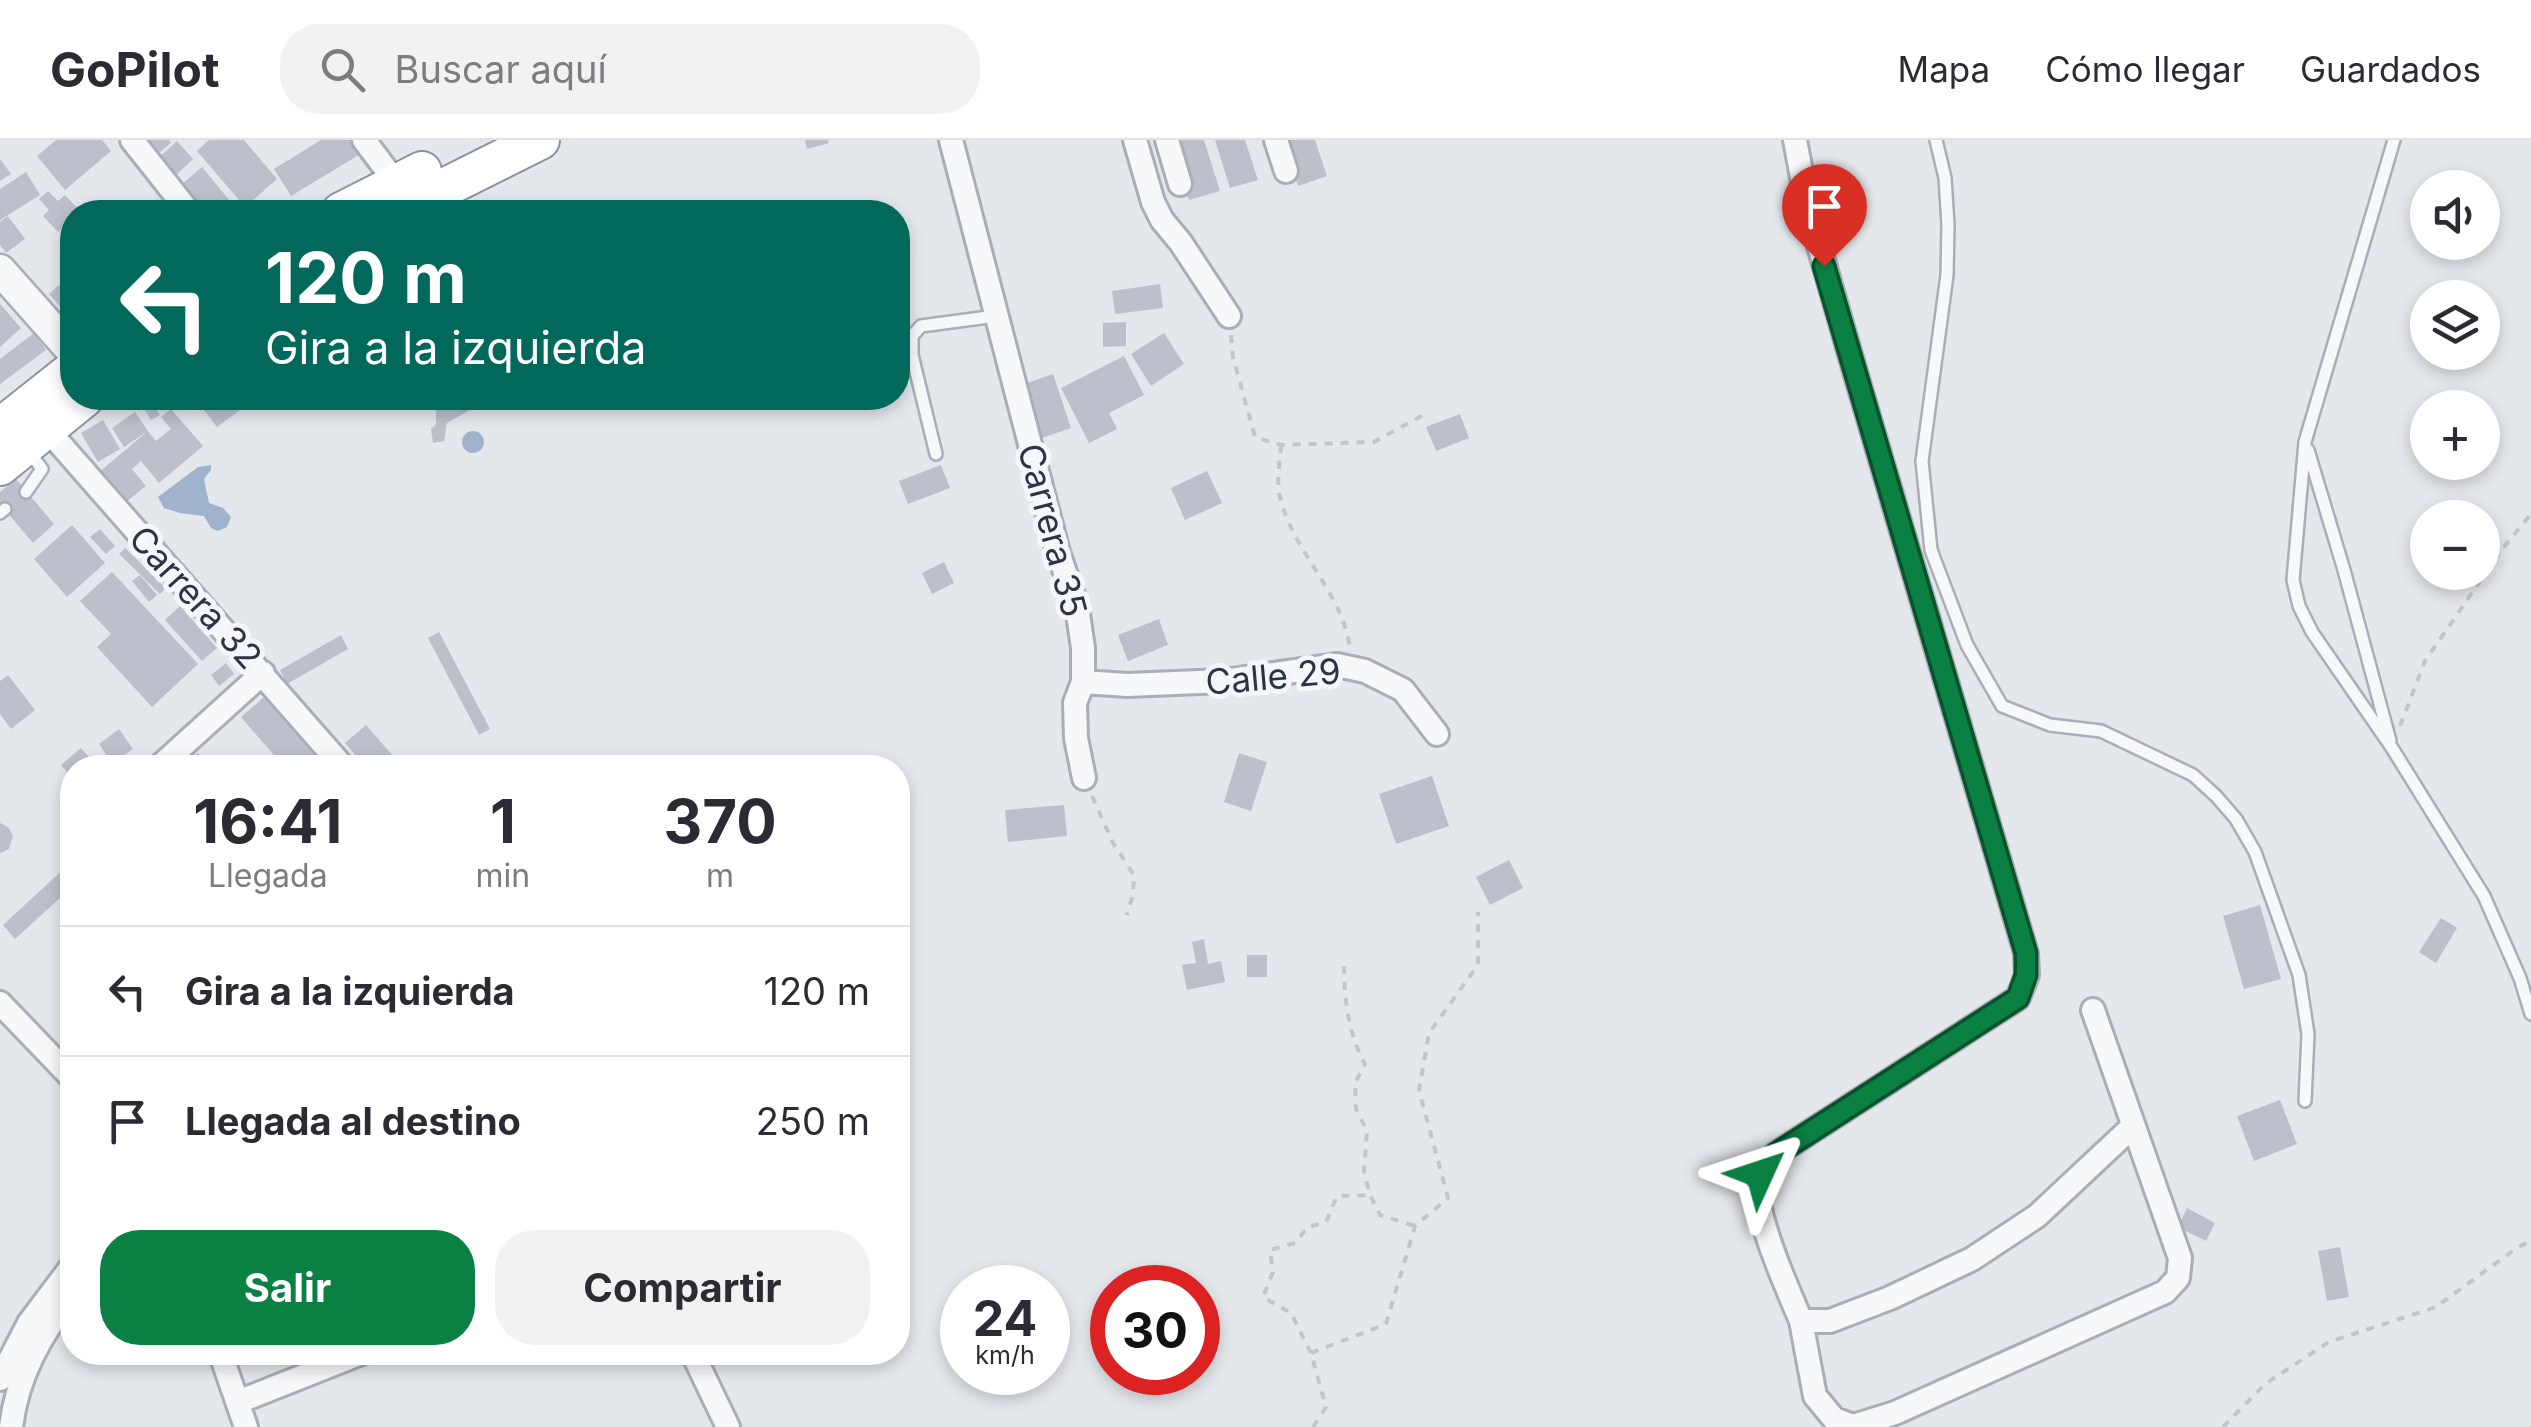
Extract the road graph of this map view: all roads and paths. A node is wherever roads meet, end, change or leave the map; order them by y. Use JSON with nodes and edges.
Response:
{"nodes":[{"id":1,"x":132,"y":140,"type":"edge"},
{"id":2,"x":364,"y":140,"type":"edge"},
{"id":3,"x":482,"y":140,"type":"edge"},
{"id":4,"x":540,"y":140,"type":"edge"},
{"id":5,"x":951,"y":140,"type":"edge"},
{"id":6,"x":1135,"y":140,"type":"edge"},
{"id":7,"x":1167,"y":140,"type":"edge"},
{"id":8,"x":1276,"y":140,"type":"edge"},
{"id":9,"x":1796,"y":140,"type":"edge"},
{"id":10,"x":1936,"y":140,"type":"edge"},
{"id":11,"x":2394,"y":140,"type":"edge"},
{"id":12,"x":1286,"y":171,"type":"dead end"},
{"id":13,"x":1180,"y":184,"type":"dead end"},
{"id":14,"x":397,"y":198,"type":"edge"},
{"id":15,"x":180,"y":200,"type":"edge"},
{"id":16,"x":0,"y":270,"type":"edge"},
{"id":17,"x":996,"y":316,"type":"junction"},
{"id":18,"x":1229,"y":316,"type":"joint"},
{"id":19,"x":60,"y":338,"type":"edge"},
{"id":20,"x":60,"y":394,"type":"edge"},
{"id":21,"x":72,"y":410,"type":"edge"},
{"id":22,"x":1426,"y":413,"type":"dead end"},
{"id":23,"x":2305,"y":442,"type":"junction"},
{"id":24,"x":1281,"y":445,"type":"junction"},
{"id":25,"x":29,"y":454,"type":"edge"},
{"id":26,"x":936,"y":454,"type":"dead end"},
{"id":27,"x":2531,"y":514,"type":"edge"},
{"id":28,"x":1349,"y":668,"type":"junction"},
{"id":29,"x":264,"y":674,"type":"junction"},
{"id":30,"x":1083,"y":682,"type":"junction"},
{"id":31,"x":1437,"y":734,"type":"dead end"},
{"id":32,"x":2392,"y":748,"type":"junction"},
{"id":33,"x":173,"y":755,"type":"edge"},
{"id":34,"x":333,"y":755,"type":"edge"},
{"id":35,"x":1084,"y":778,"type":"joint"},
{"id":36,"x":1478,"y":912,"type":"dead end"},
{"id":37,"x":1127,"y":914,"type":"dead end"},
{"id":38,"x":1344,"y":966,"type":"dead end"},
{"id":39,"x":0,"y":1003,"type":"edge"},
{"id":40,"x":2093,"y":1010,"type":"dead end"},
{"id":41,"x":2531,"y":1014,"type":"edge"},
{"id":42,"x":60,"y":1066,"type":"edge"},
{"id":43,"x":2305,"y":1101,"type":"dead end"},
{"id":44,"x":2133,"y":1126,"type":"junction"},
{"id":45,"x":1370,"y":1195,"type":"junction"},
{"id":46,"x":1415,"y":1226,"type":"junction"},
{"id":47,"x":2531,"y":1241,"type":"edge"},
{"id":48,"x":60,"y":1282,"type":"edge"},
{"id":49,"x":60,"y":1311,"type":"edge"},
{"id":50,"x":1801,"y":1321,"type":"junction"},
{"id":51,"x":1311,"y":1353,"type":"junction"},
{"id":52,"x":225,"y":1365,"type":"edge"},
{"id":53,"x":331,"y":1365,"type":"edge"},
{"id":54,"x":698,"y":1365,"type":"edge"},
{"id":55,"x":0,"y":1379,"type":"edge"},
{"id":56,"x":238,"y":1402,"type":"junction"},
{"id":57,"x":10,"y":1427,"type":"edge"},
{"id":58,"x":246,"y":1427,"type":"edge"},
{"id":59,"x":728,"y":1427,"type":"edge"},
{"id":60,"x":1313,"y":1427,"type":"edge"},
{"id":61,"x":2224,"y":1427,"type":"edge"}],
"edges":[{"from":1,"to":15,"type":"street"},
{"from":2,"to":14,"type":"street"},
{"from":3,"to":14,"type":"highway"},
{"from":4,"to":14,"type":"highway"},
{"from":5,"to":17,"type":"street","name":"Carrera 35"},
{"from":6,"to":18,"type":"street"},
{"from":7,"to":13,"type":"street"},
{"from":8,"to":12,"type":"street"},
{"from":9,"to":50,"type":"street"},
{"from":10,"to":43,"type":"lane"},
{"from":11,"to":23,"type":"lane"},
{"from":16,"to":19,"type":"street"},
{"from":17,"to":26,"type":"lane"},
{"from":17,"to":30,"type":"street","name":"Carrera 35"},
{"from":18,"to":24,"type":"path"},
{"from":20,"to":25,"type":"highway"},
{"from":21,"to":25,"type":"highway"},
{"from":22,"to":24,"type":"path"},
{"from":23,"to":32,"type":"lane"},
{"from":23,"to":32,"type":"lane"},
{"from":24,"to":28,"type":"path"},
{"from":25,"to":29,"type":"street","name":"Carrera 32"},
{"from":27,"to":32,"type":"path"},
{"from":28,"to":30,"type":"street","name":"Calle 29"},
{"from":28,"to":31,"type":"street","name":"Calle 29"},
{"from":29,"to":33,"type":"street"},
{"from":29,"to":34,"type":"street","name":"Carrera 32"},
{"from":30,"to":35,"type":"street","name":"Carrera 35"},
{"from":32,"to":41,"type":"lane"},
{"from":35,"to":37,"type":"path"},
{"from":36,"to":46,"type":"path"},
{"from":38,"to":45,"type":"path"},
{"from":39,"to":42,"type":"street"},
{"from":40,"to":44,"type":"street"},
{"from":44,"to":50,"type":"street"},
{"from":44,"to":50,"type":"street"},
{"from":45,"to":46,"type":"path"},
{"from":45,"to":51,"type":"path"},
{"from":46,"to":51,"type":"path"},
{"from":47,"to":61,"type":"path"},
{"from":48,"to":55,"type":"street"},
{"from":49,"to":57,"type":"street"},
{"from":51,"to":60,"type":"path"},
{"from":52,"to":56,"type":"street"},
{"from":53,"to":56,"type":"street"},
{"from":54,"to":59,"type":"street"},
{"from":56,"to":58,"type":"street"}]}
